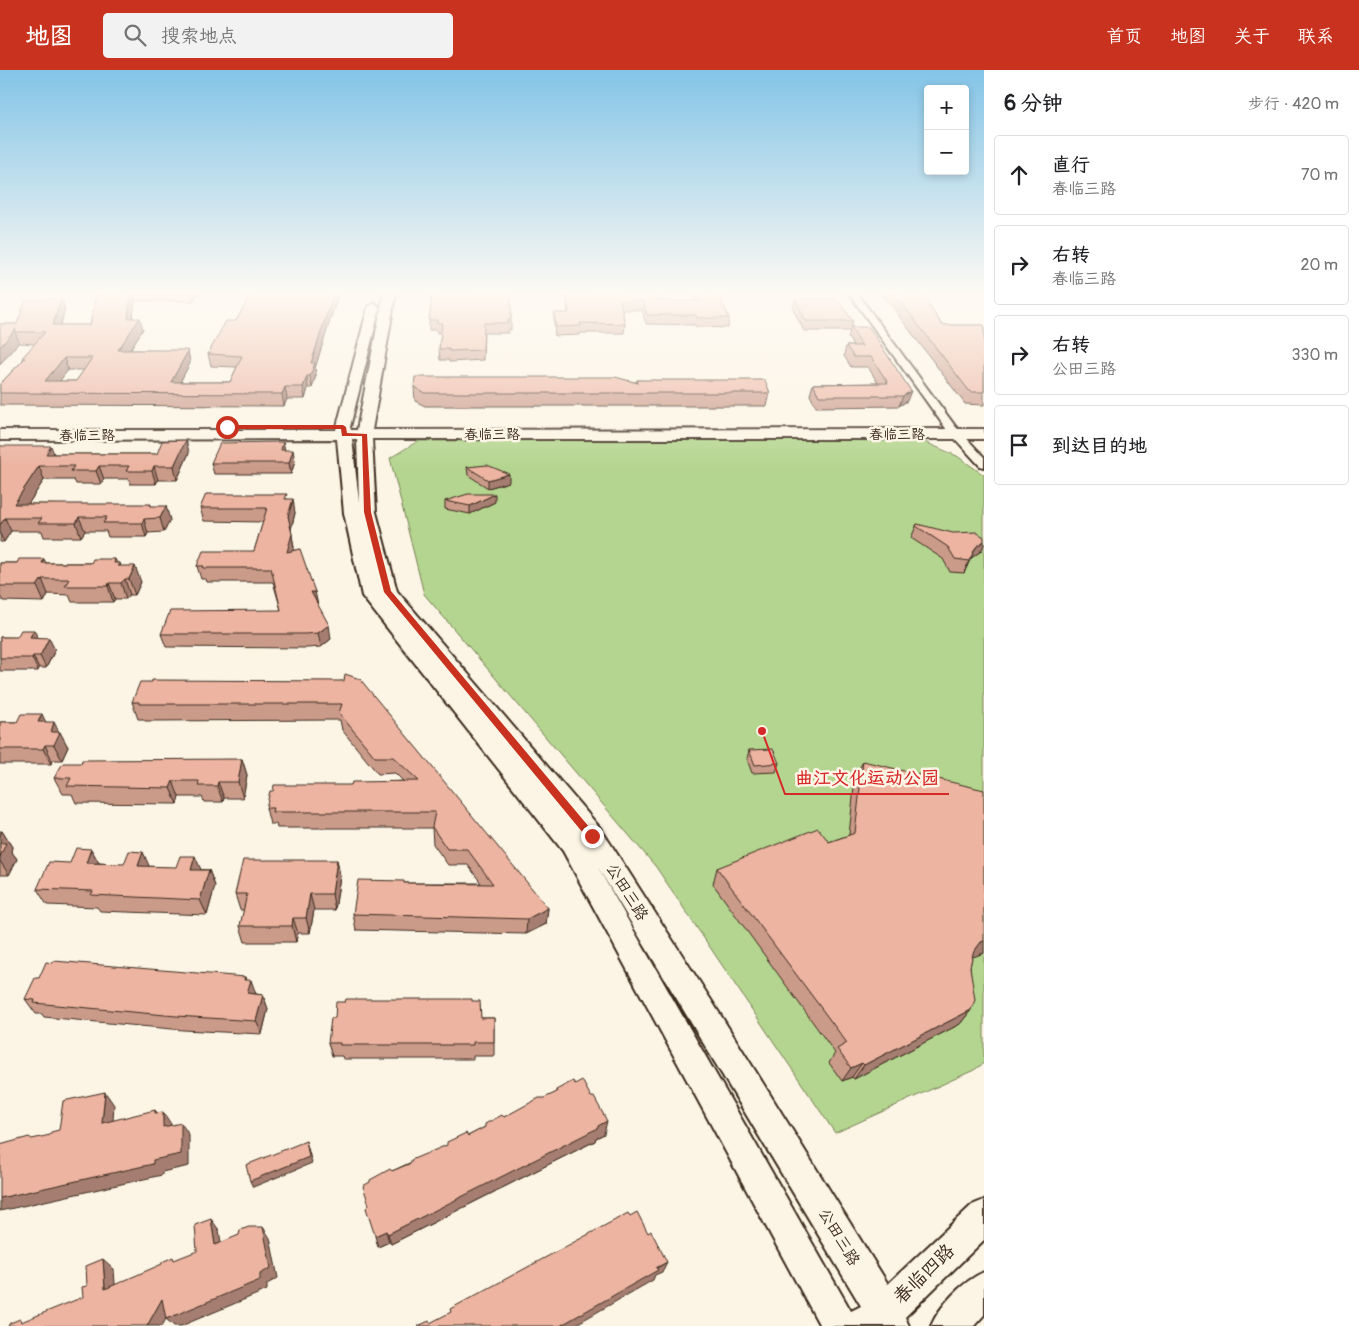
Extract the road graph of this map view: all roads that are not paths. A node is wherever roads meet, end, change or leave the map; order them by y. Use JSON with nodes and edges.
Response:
{"nodes":[{"id":1,"x":368,"y":351,"type":"edge"},
{"id":2,"x":375,"y":351,"type":"edge"},
{"id":3,"x":895,"y":351,"type":"edge"},
{"id":4,"x":0,"y":428,"type":"edge"},
{"id":5,"x":984,"y":428,"type":"edge"},
{"id":6,"x":354,"y":431,"type":"junction"},
{"id":7,"x":954,"y":431,"type":"junction"},
{"id":8,"x":984,"y":434,"type":"edge"},
{"id":9,"x":0,"y":436,"type":"edge"},
{"id":10,"x":984,"y":464,"type":"edge"},
{"id":11,"x":984,"y":1217,"type":"edge"},
{"id":12,"x":984,"y":1290,"type":"edge"},
{"id":13,"x":879,"y":1321,"type":"edge"},
{"id":14,"x":840,"y":1326,"type":"edge"},
{"id":15,"x":949,"y":1326,"type":"edge"}],
"edges":[{"from":1,"to":6,"type":"street","name":"公田三路"},
{"from":2,"to":6,"type":"street","name":"公田三路"},
{"from":3,"to":7,"type":"street"},
{"from":4,"to":6,"type":"street","name":"春临三路"},
{"from":5,"to":7,"type":"street","name":"春临三路"},
{"from":6,"to":7,"type":"street","name":"春临三路"},
{"from":6,"to":9,"type":"street","name":"春临三路"},
{"from":6,"to":13,"type":"street","name":"公田三路"},
{"from":6,"to":14,"type":"street","name":"公田三路"},
{"from":7,"to":8,"type":"street","name":"春临三路"},
{"from":7,"to":10,"type":"street"},
{"from":11,"to":13,"type":"street","name":"春临四路"},
{"from":12,"to":15,"type":"street"}]}
